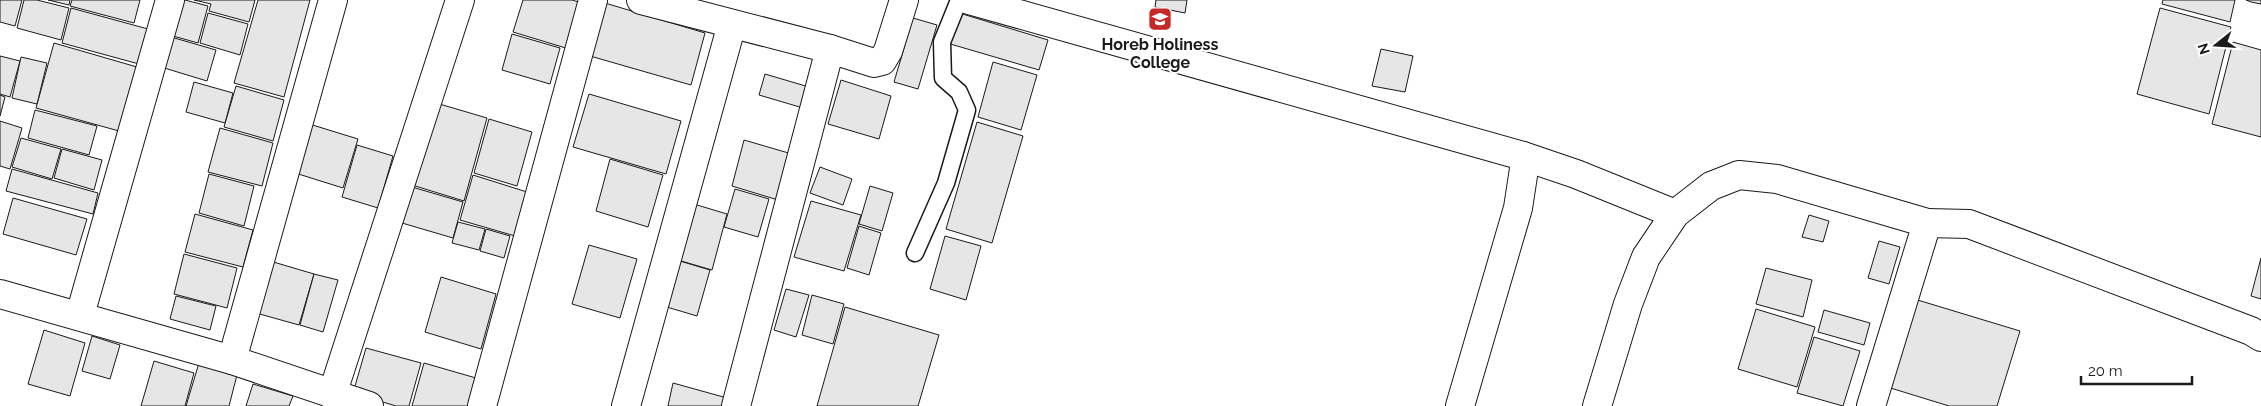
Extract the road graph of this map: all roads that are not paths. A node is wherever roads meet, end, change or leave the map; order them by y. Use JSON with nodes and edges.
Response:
{"nodes":[{"id":1,"x":170,"y":0,"type":"edge"},
{"id":2,"x":333,"y":0,"type":"edge"},
{"id":3,"x":460,"y":0,"type":"edge"},
{"id":4,"x":593,"y":0,"type":"edge"},
{"id":5,"x":641,"y":0,"type":"edge"},
{"id":6,"x":904,"y":0,"type":"edge"},
{"id":7,"x":958,"y":0,"type":"edge"},
{"id":8,"x":969,"y":0,"type":"edge"},
{"id":9,"x":732,"y":24,"type":"junction"},
{"id":10,"x":830,"y":49,"type":"junction"},
{"id":11,"x":1523,"y":156,"type":"junction"},
{"id":12,"x":1676,"y":214,"type":"junction"},
{"id":13,"x":1927,"y":223,"type":"junction"},
{"id":14,"x":915,"y":253,"type":"dead end"},
{"id":15,"x":0,"y":294,"type":"edge"},
{"id":16,"x":80,"y":316,"type":"junction"},
{"id":17,"x":2261,"y":337,"type":"edge"},
{"id":18,"x":232,"y":360,"type":"junction"},
{"id":19,"x":332,"y":395,"type":"junction"},
{"id":20,"x":369,"y":406,"type":"edge"},
{"id":21,"x":482,"y":406,"type":"edge"},
{"id":22,"x":626,"y":406,"type":"edge"},
{"id":23,"x":736,"y":406,"type":"edge"},
{"id":24,"x":1460,"y":406,"type":"edge"},
{"id":25,"x":1597,"y":406,"type":"edge"},
{"id":26,"x":1871,"y":406,"type":"edge"}],
"edges":[{"from":1,"to":16,"type":"street"},
{"from":2,"to":18,"type":"street"},
{"from":3,"to":19,"type":"street"},
{"from":4,"to":21,"type":"street"},
{"from":5,"to":9,"type":"street"},
{"from":6,"to":10,"type":"street"},
{"from":7,"to":14,"type":"lane"},
{"from":8,"to":11,"type":"street"},
{"from":9,"to":10,"type":"street"},
{"from":9,"to":22,"type":"street"},
{"from":10,"to":23,"type":"street"},
{"from":11,"to":12,"type":"street"},
{"from":11,"to":24,"type":"street"},
{"from":12,"to":13,"type":"street"},
{"from":12,"to":25,"type":"street"},
{"from":13,"to":17,"type":"street"},
{"from":13,"to":26,"type":"street"},
{"from":15,"to":16,"type":"street"},
{"from":16,"to":18,"type":"street"},
{"from":18,"to":19,"type":"street"},
{"from":19,"to":20,"type":"street"}]}
